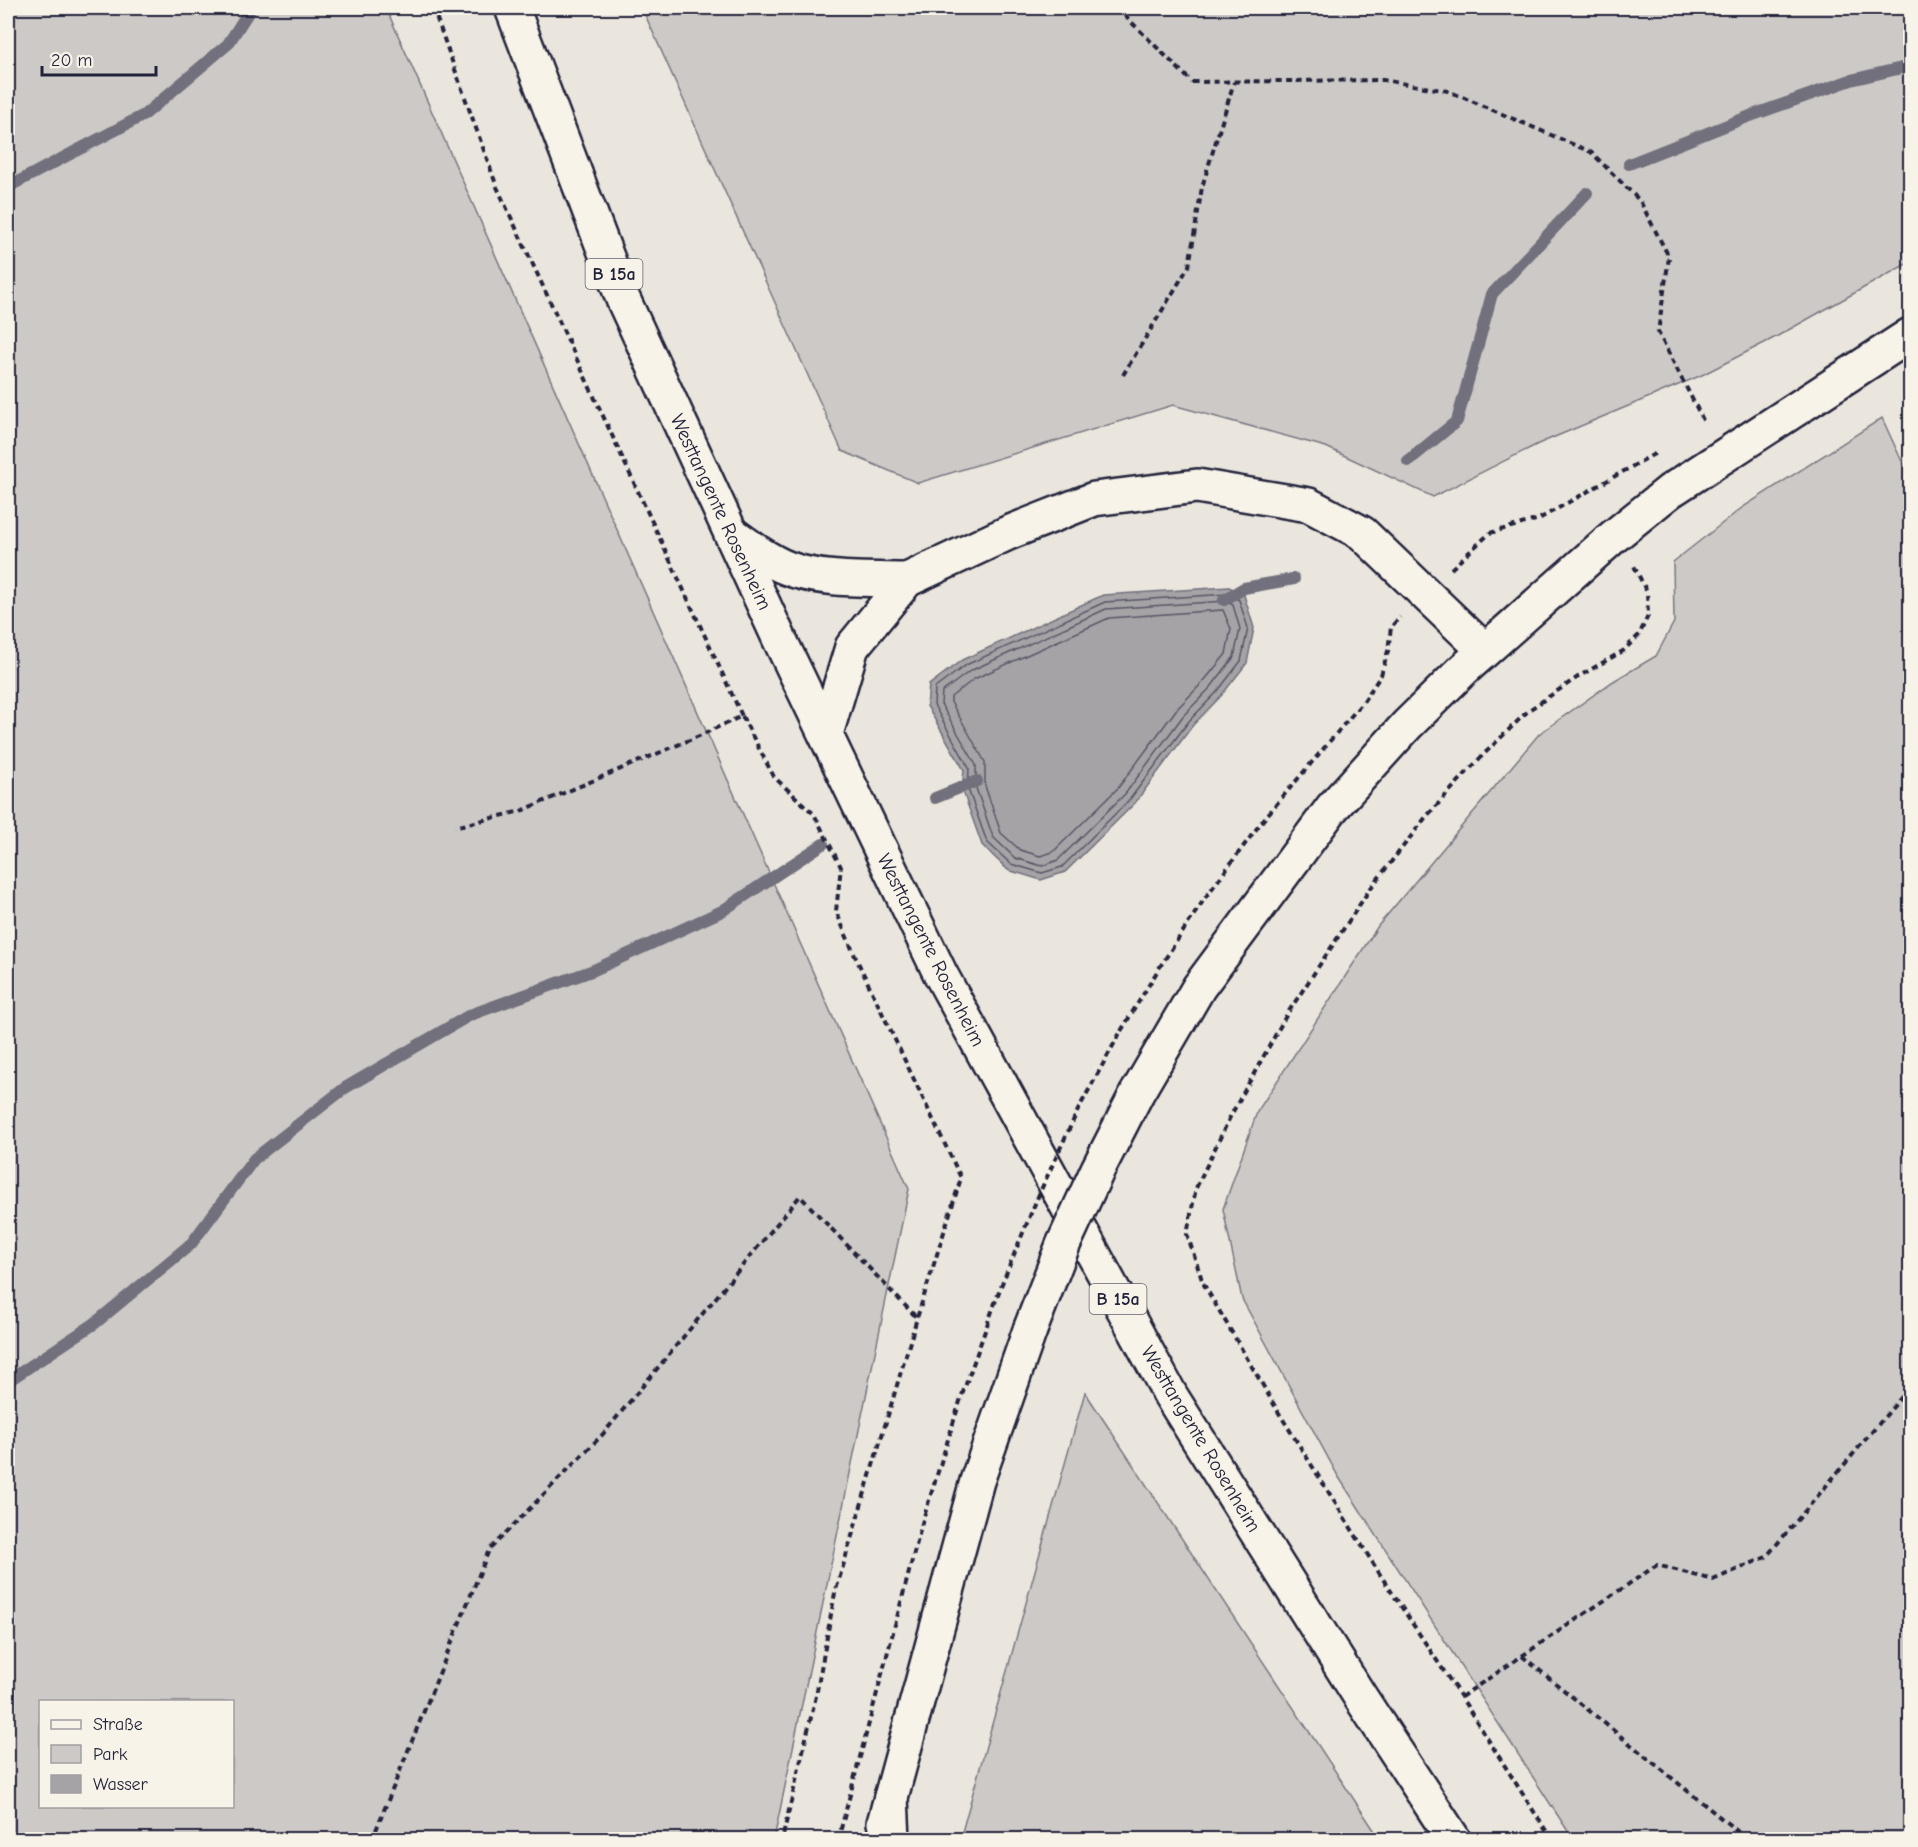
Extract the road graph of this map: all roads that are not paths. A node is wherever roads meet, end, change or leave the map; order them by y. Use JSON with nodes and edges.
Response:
{"nodes":[{"id":1,"x":512,"y":8,"type":"edge"},
{"id":2,"x":1911,"y":335,"type":"edge"},
{"id":3,"x":731,"y":533,"type":"junction"},
{"id":4,"x":907,"y":580,"type":"junction"},
{"id":5,"x":1484,"y":650,"type":"junction"},
{"id":6,"x":826,"y":734,"type":"junction"},
{"id":7,"x":891,"y":1797,"type":"junction"},
{"id":8,"x":879,"y":1839,"type":"edge"},
{"id":9,"x":894,"y":1839,"type":"edge"},
{"id":10,"x":1455,"y":1839,"type":"edge"}],
"edges":[{"from":1,"to":3,"type":"main road","name":"Westtangente Rosenheim","number":"B 15a"},
{"from":2,"to":5,"type":"main road"},
{"from":3,"to":4,"type":"main road"},
{"from":3,"to":6,"type":"main road","name":"Westtangente Rosenheim","number":"B 15a"},
{"from":4,"to":5,"type":"main road"},
{"from":4,"to":6,"type":"main road"},
{"from":5,"to":7,"type":"main road","bridge":true},
{"from":6,"to":10,"type":"main road","name":"Westtangente Rosenheim","number":"B 15a"},
{"from":7,"to":8,"type":"main road"},
{"from":7,"to":9,"type":"main road"}]}
